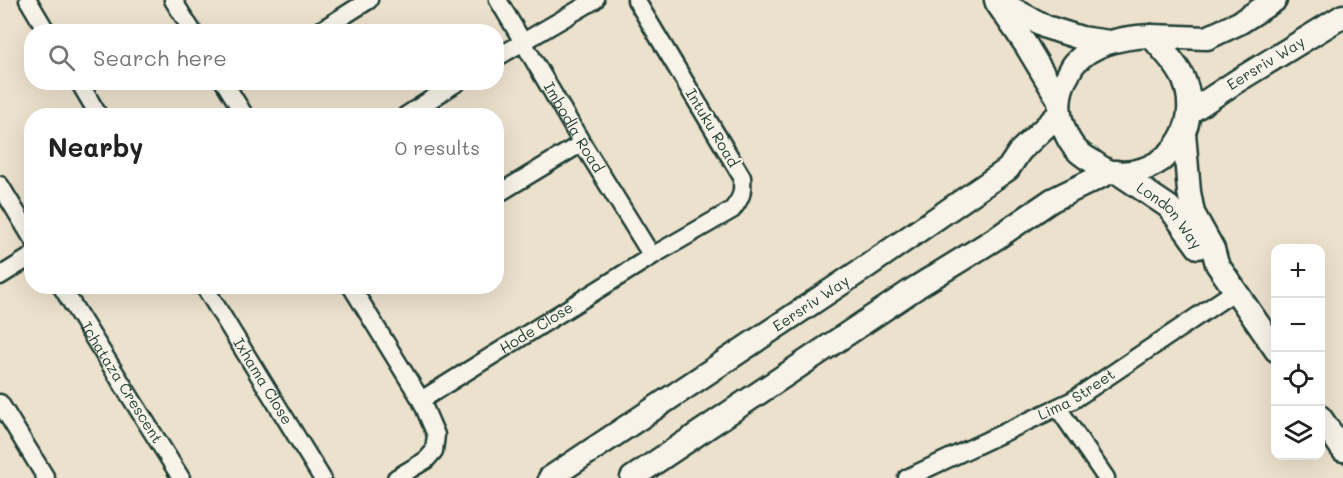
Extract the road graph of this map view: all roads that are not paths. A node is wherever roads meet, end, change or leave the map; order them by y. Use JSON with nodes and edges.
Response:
{"nodes":[{"id":1,"x":28,"y":0,"type":"edge"},
{"id":2,"x":173,"y":0,"type":"edge"},
{"id":3,"x":369,"y":0,"type":"edge"},
{"id":4,"x":498,"y":0,"type":"edge"},
{"id":5,"x":595,"y":0,"type":"edge"},
{"id":6,"x":636,"y":0,"type":"edge"},
{"id":7,"x":996,"y":0,"type":"edge"},
{"id":8,"x":1275,"y":0,"type":"edge"},
{"id":9,"x":1343,"y":16,"type":"edge"},
{"id":10,"x":42,"y":24,"type":"edge"},
{"id":11,"x":187,"y":24,"type":"edge"},
{"id":12,"x":331,"y":24,"type":"edge"},
{"id":13,"x":1151,"y":36,"type":"junction"},
{"id":14,"x":523,"y":42,"type":"junction"},
{"id":15,"x":1110,"y":42,"type":"junction"},
{"id":16,"x":504,"y":53,"type":"edge"},
{"id":17,"x":83,"y":90,"type":"edge"},
{"id":18,"x":232,"y":90,"type":"edge"},
{"id":19,"x":446,"y":90,"type":"edge"},
{"id":20,"x":1059,"y":107,"type":"junction"},
{"id":21,"x":94,"y":108,"type":"edge"},
{"id":22,"x":241,"y":108,"type":"edge"},
{"id":23,"x":417,"y":108,"type":"edge"},
{"id":24,"x":1187,"y":122,"type":"junction"},
{"id":25,"x":582,"y":143,"type":"junction"},
{"id":26,"x":1114,"y":172,"type":"junction"},
{"id":27,"x":0,"y":185,"type":"edge"},
{"id":28,"x":504,"y":190,"type":"edge"},
{"id":29,"x":24,"y":225,"type":"edge"},
{"id":30,"x":652,"y":256,"type":"junction"},
{"id":31,"x":24,"y":261,"type":"edge"},
{"id":32,"x":1217,"y":264,"type":"junction"},
{"id":33,"x":0,"y":276,"type":"edge"},
{"id":34,"x":1235,"y":291,"type":"junction"},
{"id":35,"x":67,"y":294,"type":"edge"},
{"id":36,"x":209,"y":294,"type":"edge"},
{"id":37,"x":356,"y":294,"type":"edge"},
{"id":38,"x":1271,"y":344,"type":"edge"},
{"id":39,"x":421,"y":400,"type":"junction"},
{"id":40,"x":0,"y":403,"type":"edge"},
{"id":41,"x":1058,"y":408,"type":"junction"},
{"id":42,"x":1325,"y":424,"type":"edge"},
{"id":43,"x":1343,"y":450,"type":"edge"},
{"id":44,"x":46,"y":478,"type":"edge"},
{"id":45,"x":181,"y":478,"type":"edge"},
{"id":46,"x":322,"y":478,"type":"edge"},
{"id":47,"x":396,"y":478,"type":"edge"},
{"id":48,"x":550,"y":478,"type":"edge"},
{"id":49,"x":632,"y":478,"type":"edge"},
{"id":50,"x":907,"y":478,"type":"edge"},
{"id":51,"x":1106,"y":478,"type":"edge"}],
"edges":[{"from":1,"to":10,"type":"street"},
{"from":2,"to":11,"type":"street"},
{"from":3,"to":12,"type":"street"},
{"from":4,"to":14,"type":"street","name":"Imbodla Road"},
{"from":5,"to":14,"type":"street"},
{"from":6,"to":30,"type":"street","name":"Intuku Road"},
{"from":7,"to":15,"type":"main road"},
{"from":7,"to":20,"type":"main road"},
{"from":8,"to":13,"type":"main road"},
{"from":9,"to":24,"type":"main road","name":"Eersriv Way"},
{"from":13,"to":15,"type":"main road"},
{"from":13,"to":24,"type":"main road"},
{"from":14,"to":16,"type":"street"},
{"from":14,"to":25,"type":"street","name":"Imbodla Road"},
{"from":15,"to":20,"type":"main road"},
{"from":17,"to":21,"type":"street"},
{"from":18,"to":22,"type":"street"},
{"from":19,"to":23,"type":"street"},
{"from":20,"to":26,"type":"main road"},
{"from":20,"to":48,"type":"main road","name":"Eersriv Way"},
{"from":24,"to":26,"type":"main road"},
{"from":24,"to":32,"type":"main road","name":"London Way"},
{"from":25,"to":28,"type":"street"},
{"from":25,"to":30,"type":"street","name":"Imbodla Road"},
{"from":26,"to":32,"type":"main road","name":"London Way"},
{"from":26,"to":49,"type":"main road"},
{"from":27,"to":29,"type":"street"},
{"from":30,"to":39,"type":"street","name":"Hode Close"},
{"from":31,"to":33,"type":"street"},
{"from":32,"to":34,"type":"main road","name":"London Way"},
{"from":34,"to":38,"type":"main road","name":"London Way"},
{"from":34,"to":41,"type":"street","name":"Lima Street"},
{"from":35,"to":45,"type":"street","name":"Ichataza Crescent"},
{"from":36,"to":46,"type":"street","name":"Ixhama Close"},
{"from":37,"to":39,"type":"street"},
{"from":39,"to":47,"type":"street"},
{"from":40,"to":44,"type":"street"},
{"from":41,"to":50,"type":"street","name":"Lima Street"},
{"from":41,"to":51,"type":"street"},
{"from":42,"to":43,"type":"main road"}]}
